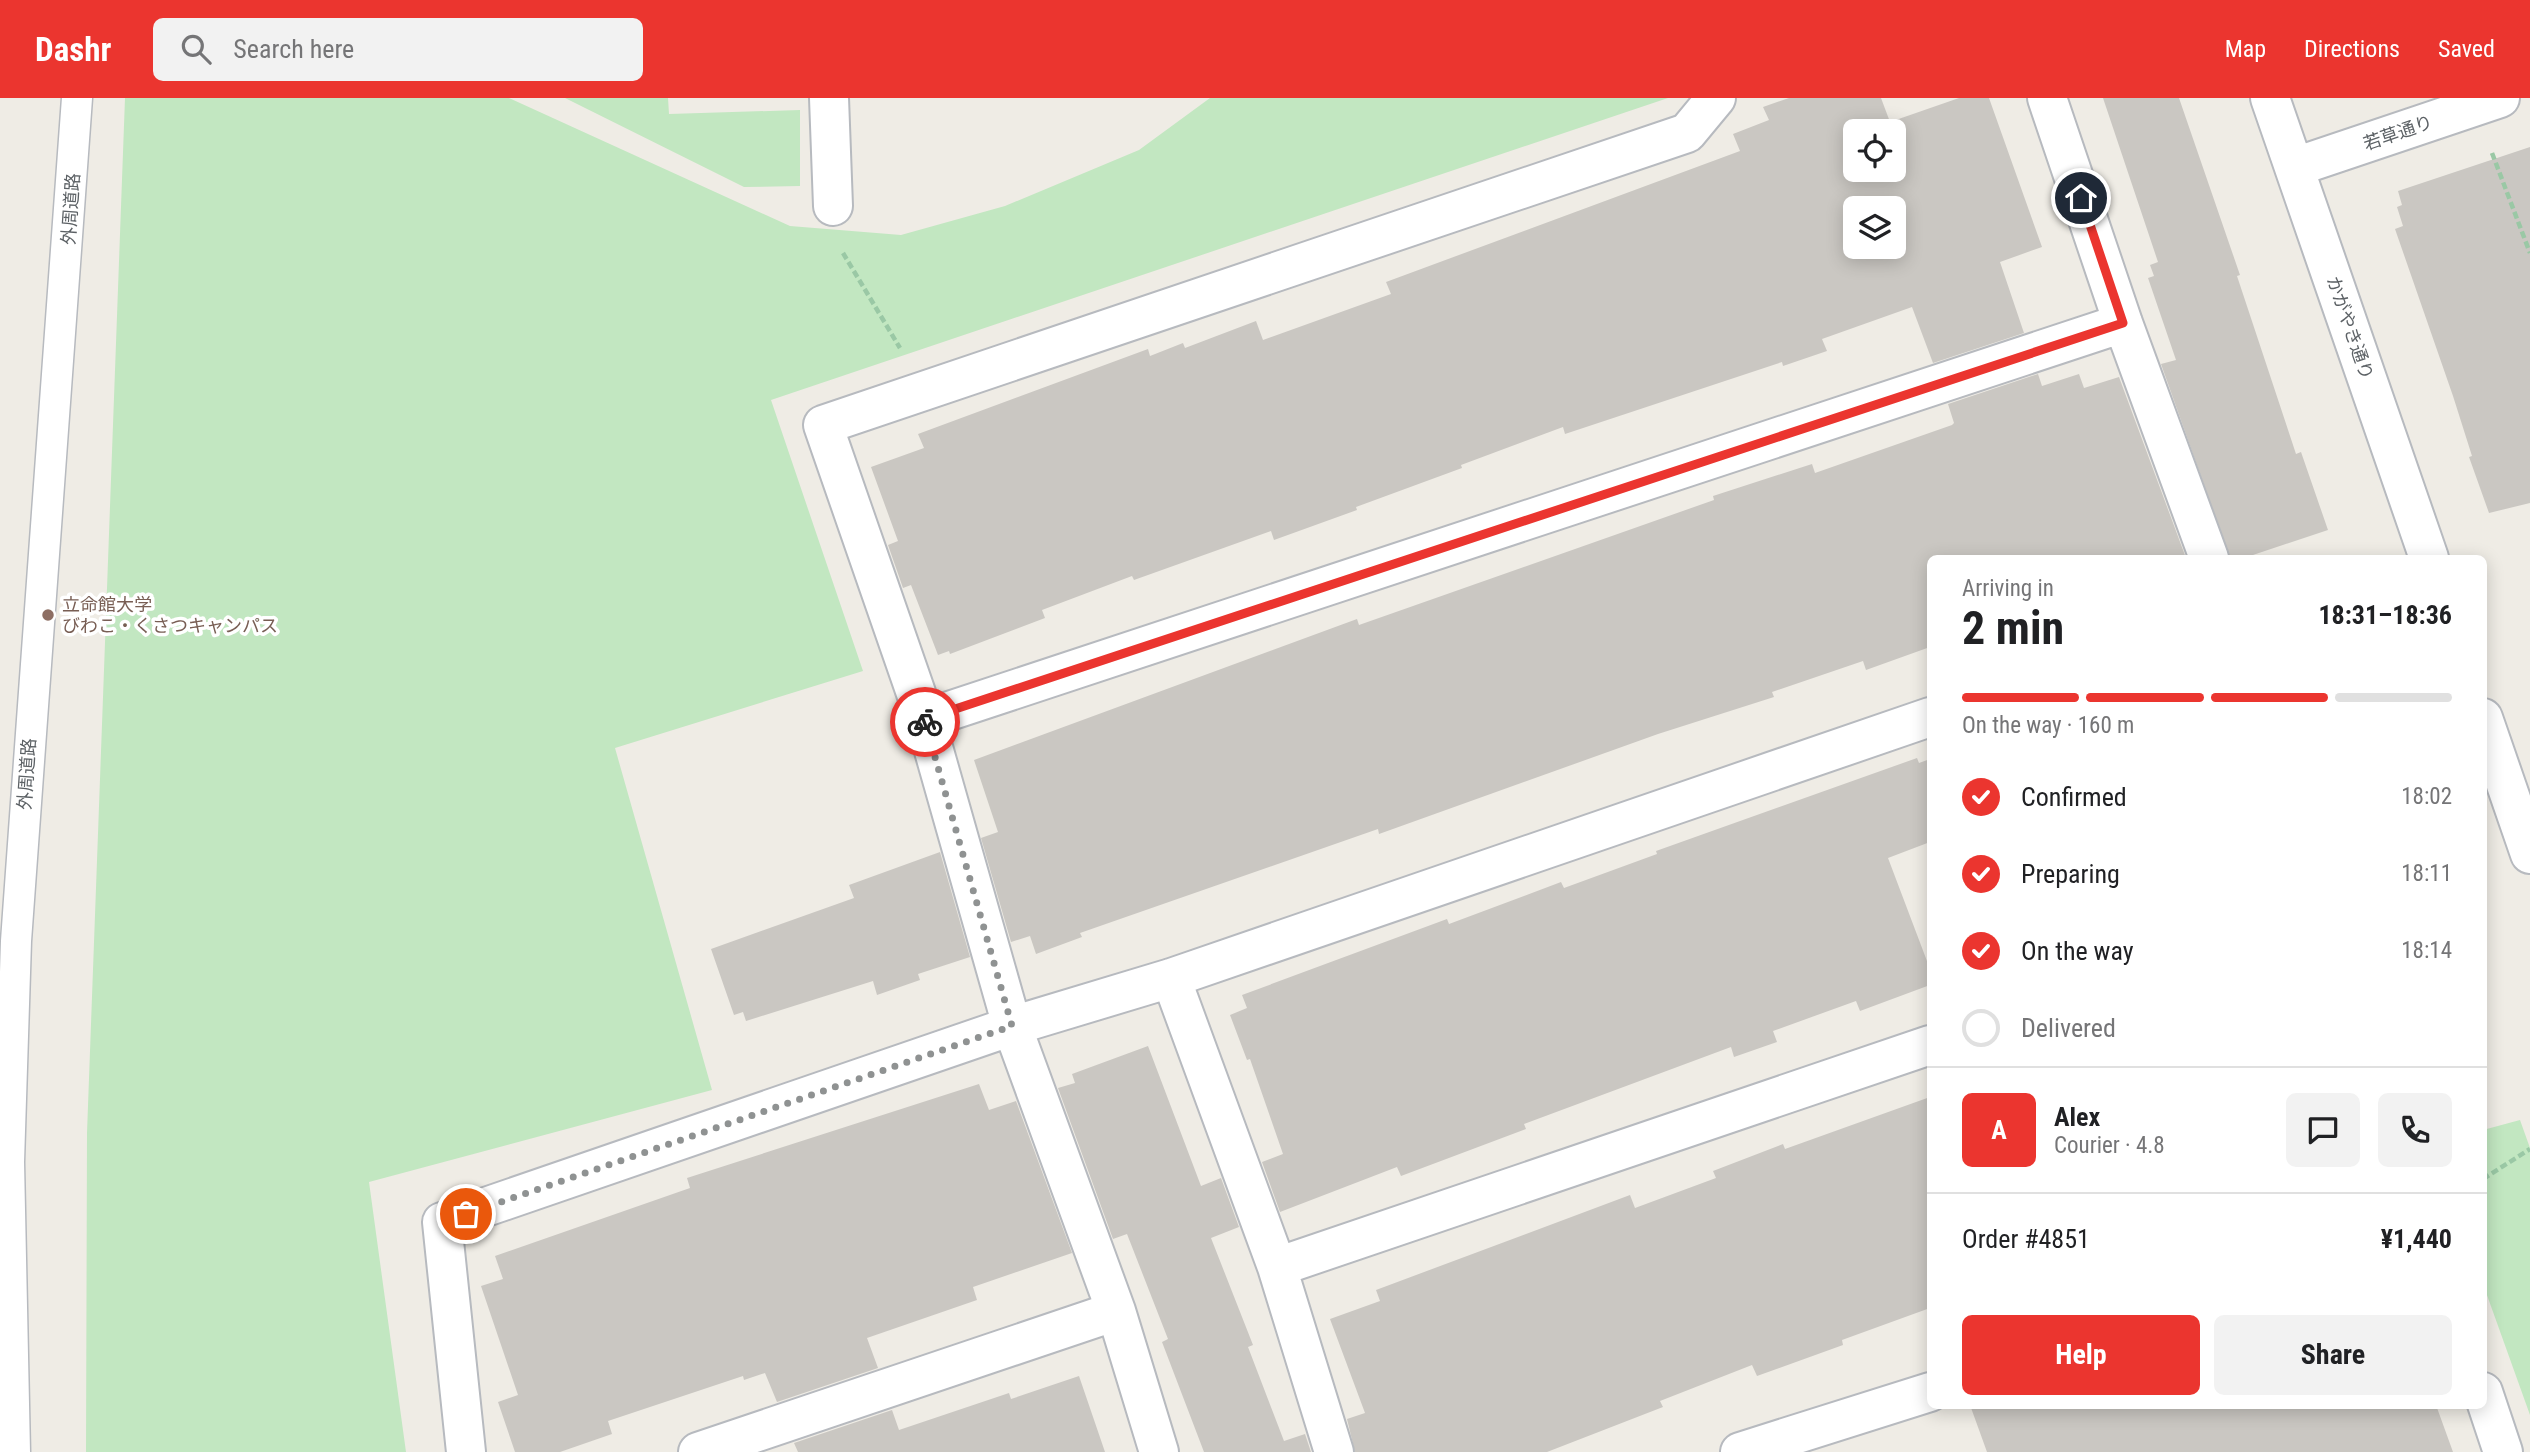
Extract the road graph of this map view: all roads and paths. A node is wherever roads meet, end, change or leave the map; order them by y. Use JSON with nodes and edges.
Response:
{"nodes":[{"id":1,"x":77,"y":98,"type":"edge"},
{"id":2,"x":829,"y":98,"type":"edge"},
{"id":3,"x":1716,"y":98,"type":"edge"},
{"id":4,"x":2047,"y":98,"type":"edge"},
{"id":5,"x":2270,"y":98,"type":"edge"},
{"id":6,"x":2500,"y":98,"type":"edge"},
{"id":7,"x":2492,"y":152,"type":"dead end"},
{"id":8,"x":2295,"y":167,"type":"junction"},
{"id":9,"x":833,"y":206,"type":"joint"},
{"id":10,"x":2530,"y":253,"type":"edge"},
{"id":11,"x":2123,"y":323,"type":"junction"},
{"id":12,"x":939,"y":386,"type":"junction"},
{"id":13,"x":2208,"y":555,"type":"edge"},
{"id":14,"x":2428,"y":555,"type":"edge"},
{"id":15,"x":1927,"y":718,"type":"edge"},
{"id":16,"x":925,"y":719,"type":"junction"},
{"id":17,"x":2487,"y":730,"type":"edge"},
{"id":18,"x":2530,"y":854,"type":"edge"},
{"id":19,"x":1171,"y":978,"type":"junction"},
{"id":20,"x":1012,"y":1026,"type":"junction"},
{"id":21,"x":1927,"y":1046,"type":"edge"},
{"id":22,"x":2530,"y":1149,"type":"edge"},
{"id":23,"x":2487,"y":1176,"type":"edge"},
{"id":24,"x":5,"y":1207,"type":"edge"},
{"id":25,"x":1277,"y":1268,"type":"junction"},
{"id":26,"x":1116,"y":1311,"type":"junction"},
{"id":27,"x":1927,"y":1393,"type":"edge"},
{"id":28,"x":2487,"y":1404,"type":"edge"},
{"id":29,"x":15,"y":1452,"type":"edge"},
{"id":30,"x":466,"y":1452,"type":"edge"},
{"id":31,"x":698,"y":1452,"type":"edge"},
{"id":32,"x":1159,"y":1452,"type":"edge"},
{"id":33,"x":1334,"y":1452,"type":"edge"},
{"id":34,"x":1740,"y":1452,"type":"edge"},
{"id":35,"x":2503,"y":1452,"type":"edge"}],
"edges":[{"from":1,"to":24,"type":"lane","name":"外周道路"},
{"from":2,"to":9,"type":"street"},
{"from":3,"to":12,"type":"street"},
{"from":4,"to":11,"type":"street"},
{"from":5,"to":8,"type":"street","name":"かがやき通り"},
{"from":6,"to":8,"type":"street","name":"若草通り"},
{"from":7,"to":10,"type":"path"},
{"from":8,"to":14,"type":"street","name":"かがやき通り"},
{"from":9,"to":12,"type":"path"},
{"from":11,"to":13,"type":"street"},
{"from":11,"to":16,"type":"street"},
{"from":12,"to":16,"type":"street"},
{"from":15,"to":19,"type":"street"},
{"from":16,"to":20,"type":"street"},
{"from":17,"to":18,"type":"street"},
{"from":19,"to":20,"type":"street"},
{"from":19,"to":25,"type":"street"},
{"from":20,"to":26,"type":"street"},
{"from":20,"to":30,"type":"street"},
{"from":21,"to":25,"type":"street"},
{"from":22,"to":23,"type":"path"},
{"from":24,"to":29,"type":"lane","name":"外周道路"},
{"from":25,"to":33,"type":"street"},
{"from":26,"to":31,"type":"street"},
{"from":26,"to":32,"type":"street"},
{"from":27,"to":34,"type":"street"},
{"from":28,"to":35,"type":"street"}]}
